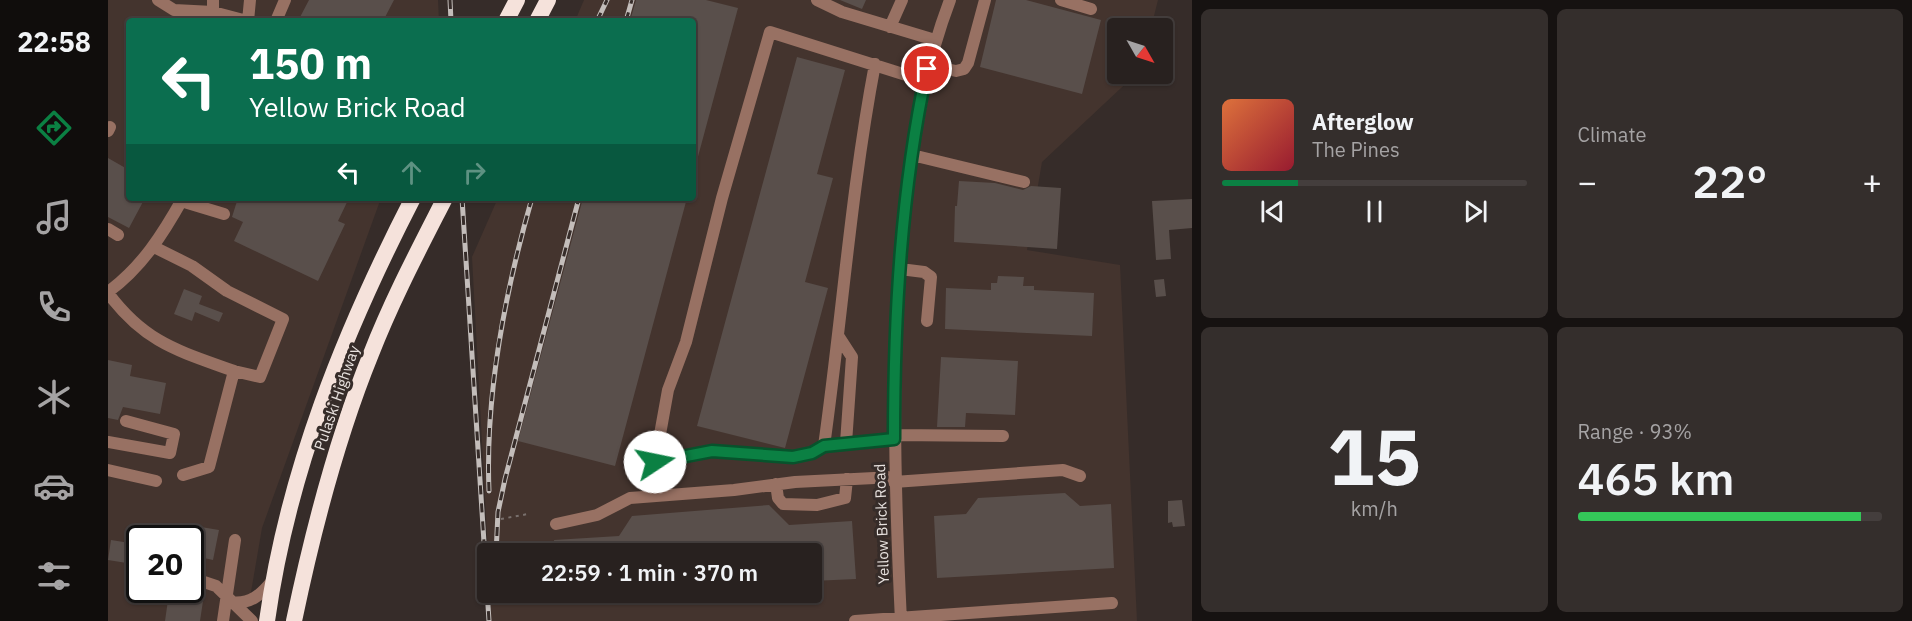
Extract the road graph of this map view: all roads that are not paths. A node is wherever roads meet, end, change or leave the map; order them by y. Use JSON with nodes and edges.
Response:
{"nodes":[{"id":1,"x":158,"y":0,"type":"edge"},
{"id":2,"x":250,"y":0,"type":"edge"},
{"id":3,"x":285,"y":0,"type":"edge"},
{"id":4,"x":517,"y":0,"type":"edge"},
{"id":5,"x":548,"y":0,"type":"edge"},
{"id":6,"x":817,"y":0,"type":"edge"},
{"id":7,"x":902,"y":0,"type":"edge"},
{"id":8,"x":950,"y":0,"type":"edge"},
{"id":9,"x":985,"y":0,"type":"edge"},
{"id":10,"x":1061,"y":0,"type":"edge"},
{"id":11,"x":213,"y":6,"type":"edge"},
{"id":12,"x":1091,"y":9,"type":"dead end"},
{"id":13,"x":241,"y":18,"type":"edge"},
{"id":14,"x":248,"y":18,"type":"edge"},
{"id":15,"x":277,"y":18,"type":"edge"},
{"id":16,"x":508,"y":18,"type":"edge"},
{"id":17,"x":539,"y":18,"type":"edge"},
{"id":18,"x":890,"y":27,"type":"junction"},
{"id":19,"x":935,"y":40,"type":"junction"},
{"id":20,"x":875,"y":64,"type":"junction"},
{"id":21,"x":928,"y":64,"type":"junction"},
{"id":22,"x":925,"y":81,"type":"junction"},
{"id":23,"x":912,"y":155,"type":"junction"},
{"id":24,"x":1024,"y":182,"type":"dead end"},
{"id":25,"x":181,"y":201,"type":"edge"},
{"id":26,"x":185,"y":201,"type":"edge"},
{"id":27,"x":412,"y":201,"type":"edge"},
{"id":28,"x":444,"y":201,"type":"edge"},
{"id":29,"x":224,"y":214,"type":"dead end"},
{"id":30,"x":154,"y":247,"type":"junction"},
{"id":31,"x":900,"y":269,"type":"junction"},
{"id":32,"x":108,"y":293,"type":"edge"},
{"id":33,"x":927,"y":321,"type":"dead end"},
{"id":34,"x":839,"y":337,"type":"junction"},
{"id":35,"x":234,"y":371,"type":"junction"},
{"id":36,"x":126,"y":421,"type":"dead end"},
{"id":37,"x":1003,"y":436,"type":"dead end"},
{"id":38,"x":894,"y":437,"type":"junction"},
{"id":39,"x":108,"y":442,"type":"edge"},
{"id":40,"x":846,"y":443,"type":"junction"},
{"id":41,"x":824,"y":446,"type":"junction"},
{"id":42,"x":108,"y":470,"type":"edge"},
{"id":43,"x":183,"y":475,"type":"dead end"},
{"id":44,"x":1080,"y":476,"type":"dead end"},
{"id":45,"x":847,"y":479,"type":"junction"},
{"id":46,"x":894,"y":480,"type":"junction"},
{"id":47,"x":156,"y":481,"type":"dead end"},
{"id":48,"x":776,"y":484,"type":"junction"},
{"id":49,"x":556,"y":524,"type":"dead end"},
{"id":50,"x":235,"y":540,"type":"dead end"},
{"id":51,"x":275,"y":578,"type":"junction"},
{"id":52,"x":204,"y":582,"type":"tunnel mouth"},
{"id":53,"x":228,"y":600,"type":"junction"},
{"id":54,"x":1112,"y":603,"type":"dead end"},
{"id":55,"x":262,"y":619,"type":"edge"},
{"id":56,"x":901,"y":620,"type":"edge"},
{"id":57,"x":223,"y":621,"type":"edge"},
{"id":58,"x":289,"y":621,"type":"edge"},
{"id":59,"x":294,"y":621,"type":"edge"},
{"id":60,"x":855,"y":621,"type":"edge"}],
"edges":[{"from":1,"to":11,"type":"street"},
{"from":2,"to":14,"type":"street"},
{"from":3,"to":15,"type":"street"},
{"from":4,"to":16,"type":"highway"},
{"from":5,"to":17,"type":"highway"},
{"from":6,"to":18,"type":"street"},
{"from":7,"to":18,"type":"street"},
{"from":8,"to":19,"type":"street","name":"Yellow Brick Road"},
{"from":9,"to":21,"type":"street"},
{"from":10,"to":12,"type":"street"},
{"from":11,"to":13,"type":"street"},
{"from":18,"to":19,"type":"street"},
{"from":19,"to":21,"type":"street","name":"Yellow Brick Road"},
{"from":20,"to":22,"type":"street"},
{"from":20,"to":34,"type":"street"},
{"from":20,"to":41,"type":"street"},
{"from":21,"to":22,"type":"street","name":"Yellow Brick Road"},
{"from":22,"to":23,"type":"street","name":"Yellow Brick Road"},
{"from":23,"to":24,"type":"street"},
{"from":23,"to":31,"type":"street","name":"Yellow Brick Road"},
{"from":25,"to":30,"type":"street"},
{"from":26,"to":29,"type":"street"},
{"from":27,"to":51,"type":"highway","name":"Pulaski Highway"},
{"from":28,"to":59,"type":"highway","name":"Pulaski Highway"},
{"from":30,"to":32,"type":"street"},
{"from":30,"to":35,"type":"street"},
{"from":31,"to":33,"type":"street"},
{"from":31,"to":38,"type":"street","name":"Yellow Brick Road"},
{"from":32,"to":35,"type":"street"},
{"from":34,"to":40,"type":"street"},
{"from":34,"to":41,"type":"street"},
{"from":35,"to":43,"type":"street"},
{"from":36,"to":39,"type":"street"},
{"from":37,"to":38,"type":"street"},
{"from":38,"to":40,"type":"street"},
{"from":38,"to":46,"type":"street","name":"Yellow Brick Road"},
{"from":40,"to":41,"type":"street"},
{"from":42,"to":47,"type":"street"},
{"from":44,"to":46,"type":"street"},
{"from":45,"to":46,"type":"street"},
{"from":45,"to":48,"type":"street"},
{"from":45,"to":48,"type":"street"},
{"from":46,"to":56,"type":"street","name":"Yellow Brick Road"},
{"from":48,"to":49,"type":"street"},
{"from":50,"to":53,"type":"street"},
{"from":51,"to":53,"type":"street"},
{"from":51,"to":55,"type":"highway","name":"Pulaski Highway"},
{"from":52,"to":53,"type":"street"},
{"from":53,"to":55,"type":"street"},
{"from":53,"to":57,"type":"street"},
{"from":54,"to":56,"type":"street"},
{"from":55,"to":58,"type":"highway"},
{"from":56,"to":60,"type":"street"}]}
